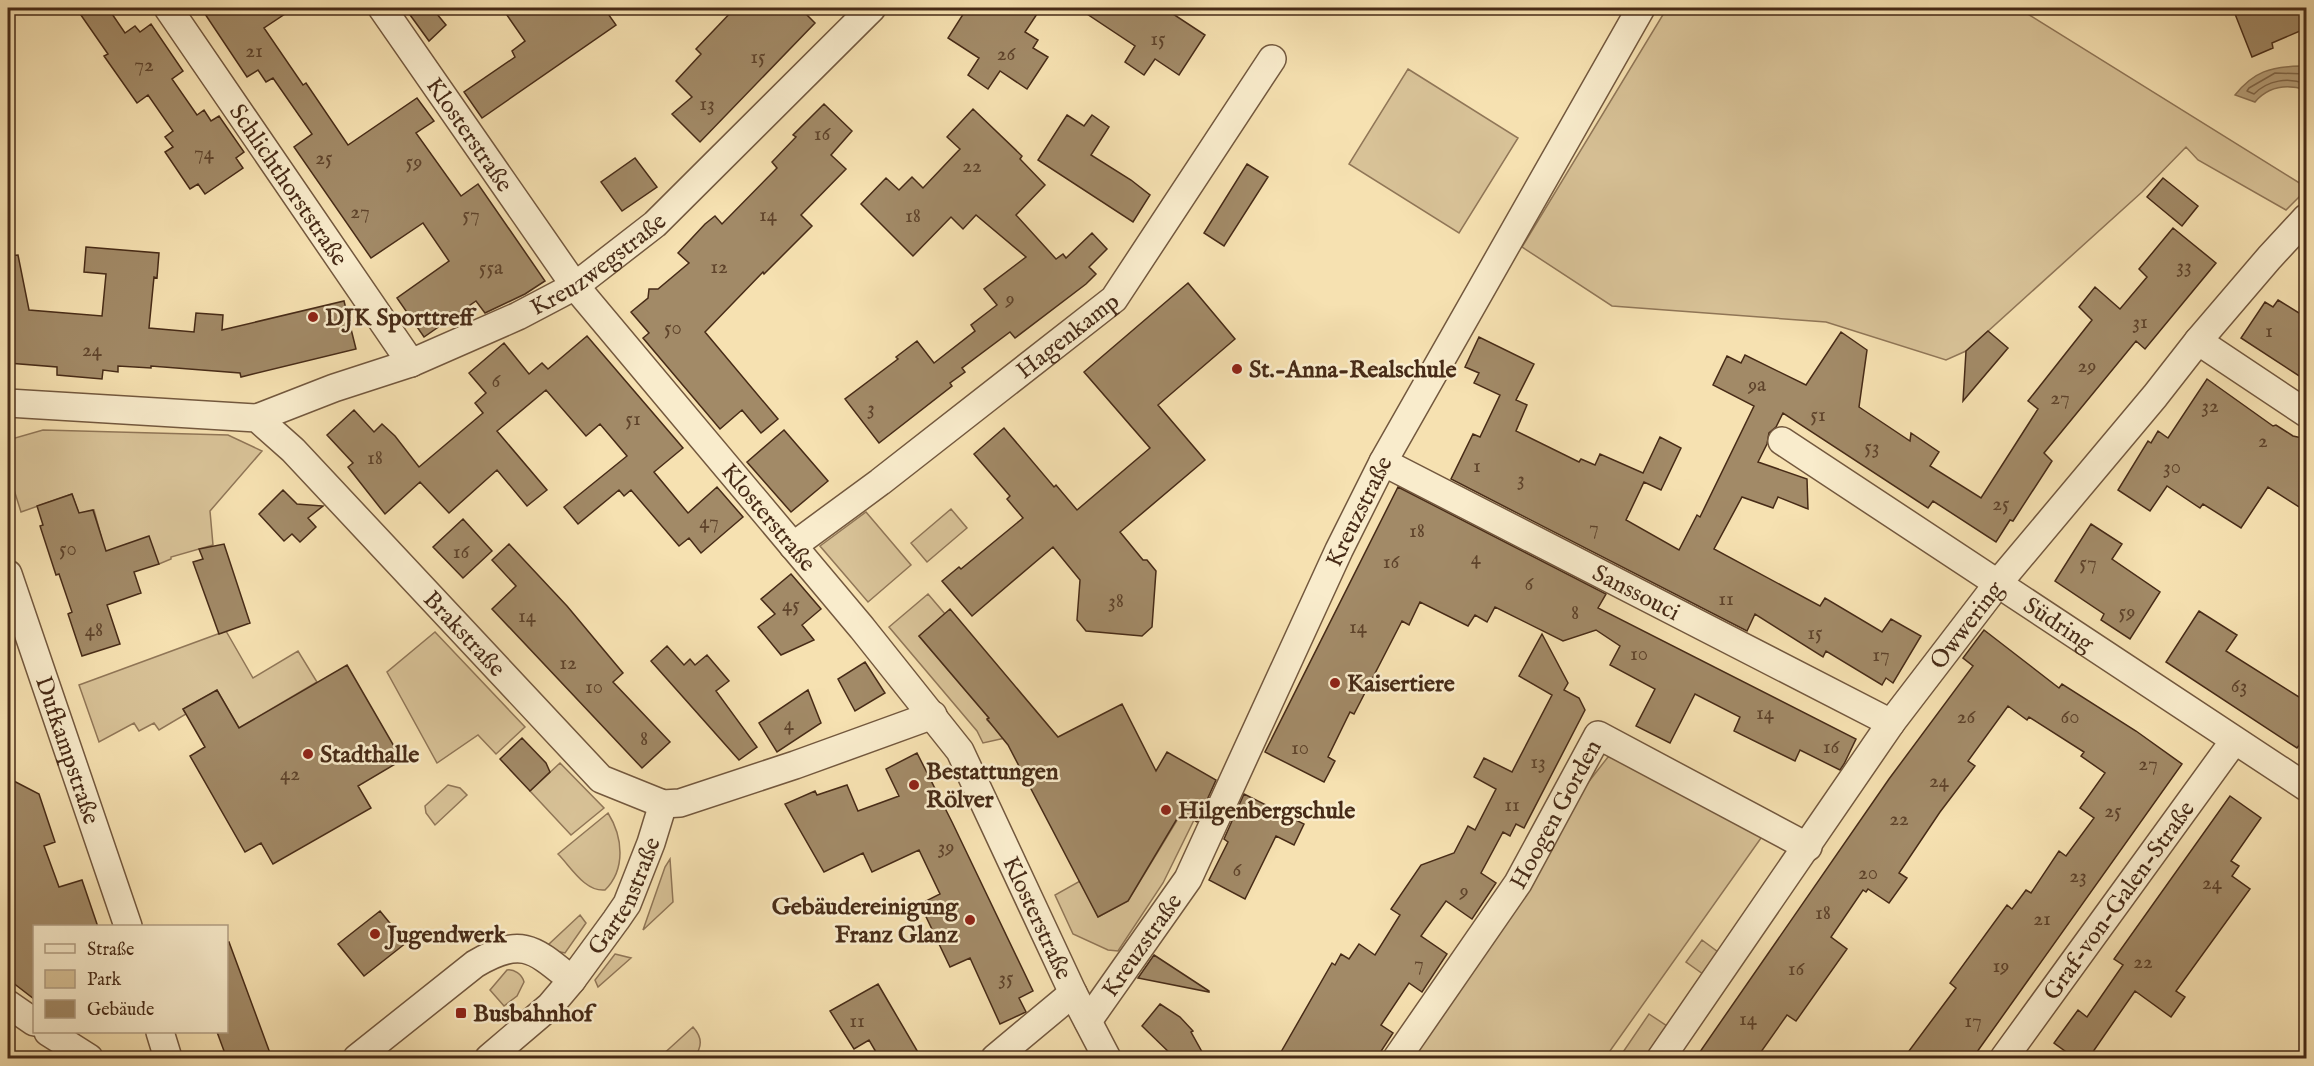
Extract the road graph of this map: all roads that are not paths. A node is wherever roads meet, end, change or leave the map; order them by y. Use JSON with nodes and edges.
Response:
{"nodes":[{"id":1,"x":168,"y":8,"type":"edge"},
{"id":2,"x":382,"y":8,"type":"edge"},
{"id":3,"x":872,"y":8,"type":"edge"},
{"id":4,"x":1641,"y":8,"type":"edge"},
{"id":5,"x":1272,"y":59,"type":"dead end"},
{"id":6,"x":2307,"y":218,"type":"edge"},
{"id":7,"x":575,"y":286,"type":"junction"},
{"id":8,"x":2198,"y":341,"type":"junction"},
{"id":9,"x":411,"y":363,"type":"junction"},
{"id":10,"x":8,"y":403,"type":"edge"},
{"id":11,"x":2307,"y":413,"type":"edge"},
{"id":12,"x":257,"y":418,"type":"junction"},
{"id":13,"x":1782,"y":441,"type":"dead end"},
{"id":14,"x":1383,"y":462,"type":"junction"},
{"id":15,"x":793,"y":546,"type":"junction"},
{"id":16,"x":8,"y":574,"type":"edge"},
{"id":17,"x":1999,"y":582,"type":"junction"},
{"id":18,"x":933,"y":715,"type":"junction"},
{"id":19,"x":1892,"y":723,"type":"junction"},
{"id":20,"x":2234,"y":741,"type":"junction"},
{"id":21,"x":2307,"y":787,"type":"edge"},
{"id":22,"x":663,"y":804,"type":"junction"},
{"id":23,"x":1808,"y":848,"type":"junction"},
{"id":24,"x":127,"y":925,"type":"edge"},
{"id":25,"x":572,"y":980,"type":"junction"},
{"id":26,"x":1073,"y":993,"type":"junction"},
{"id":27,"x":8,"y":1004,"type":"edge"},
{"id":28,"x":33,"y":1021,"type":"edge"},
{"id":29,"x":1088,"y":1021,"type":"junction"},
{"id":30,"x":50,"y":1033,"type":"edge"},
{"id":31,"x":160,"y":1033,"type":"edge"},
{"id":32,"x":89,"y":1059,"type":"edge"},
{"id":33,"x":168,"y":1059,"type":"edge"},
{"id":34,"x":357,"y":1059,"type":"edge"},
{"id":35,"x":489,"y":1059,"type":"edge"},
{"id":36,"x":994,"y":1059,"type":"edge"},
{"id":37,"x":1107,"y":1059,"type":"edge"},
{"id":38,"x":1398,"y":1059,"type":"edge"},
{"id":39,"x":1661,"y":1059,"type":"edge"},
{"id":40,"x":2004,"y":1059,"type":"edge"}],
"edges":[{"from":1,"to":9,"type":"street","name":"Schlichthorststraße"},
{"from":2,"to":7,"type":"street","name":"Klosterstraße"},
{"from":3,"to":7,"type":"street","name":"Kreuzwegstraße"},
{"from":4,"to":14,"type":"street","name":"Kreuzstraße"},
{"from":5,"to":15,"type":"street","name":"Hagenkamp"},
{"from":6,"to":8,"type":"street","name":"Owwering"},
{"from":7,"to":9,"type":"street","name":"Kreuzwegstraße"},
{"from":7,"to":15,"type":"street","name":"Klosterstraße"},
{"from":8,"to":11,"type":"street"},
{"from":8,"to":17,"type":"street","name":"Owwering"},
{"from":9,"to":12,"type":"street","name":"Kreuzwegstraße"},
{"from":10,"to":12,"type":"street"},
{"from":12,"to":22,"type":"street","name":"Brakstraße"},
{"from":13,"to":17,"type":"street","name":"Südring"},
{"from":14,"to":19,"type":"street","name":"Sanssouci"},
{"from":14,"to":29,"type":"street","name":"Kreuzstraße"},
{"from":15,"to":18,"type":"street","name":"Klosterstraße"},
{"from":16,"to":24,"type":"street","name":"Dufkampstraße"},
{"from":17,"to":19,"type":"street","name":"Owwering"},
{"from":17,"to":20,"type":"street","name":"Südring"},
{"from":18,"to":22,"type":"street"},
{"from":18,"to":26,"type":"street","name":"Klosterstraße"},
{"from":19,"to":23,"type":"street","name":"Owwering"},
{"from":20,"to":21,"type":"street","name":"Südring"},
{"from":20,"to":40,"type":"street","name":"Graf-von-Galen-Straße"},
{"from":22,"to":25,"type":"street","name":"Gartenstraße"},
{"from":23,"to":38,"type":"street","name":"Hoogen Gorden"},
{"from":23,"to":39,"type":"street","name":"Owwering"},
{"from":25,"to":34,"type":"street","name":"Gartenstraße"},
{"from":25,"to":35,"type":"street","name":"Gartenstraße"},
{"from":26,"to":29,"type":"street","name":"Klosterstraße"},
{"from":26,"to":36,"type":"street"},
{"from":27,"to":28,"type":"street"},
{"from":29,"to":37,"type":"street","name":"Klosterstraße"},
{"from":30,"to":32,"type":"street"},
{"from":31,"to":33,"type":"street"}]}
